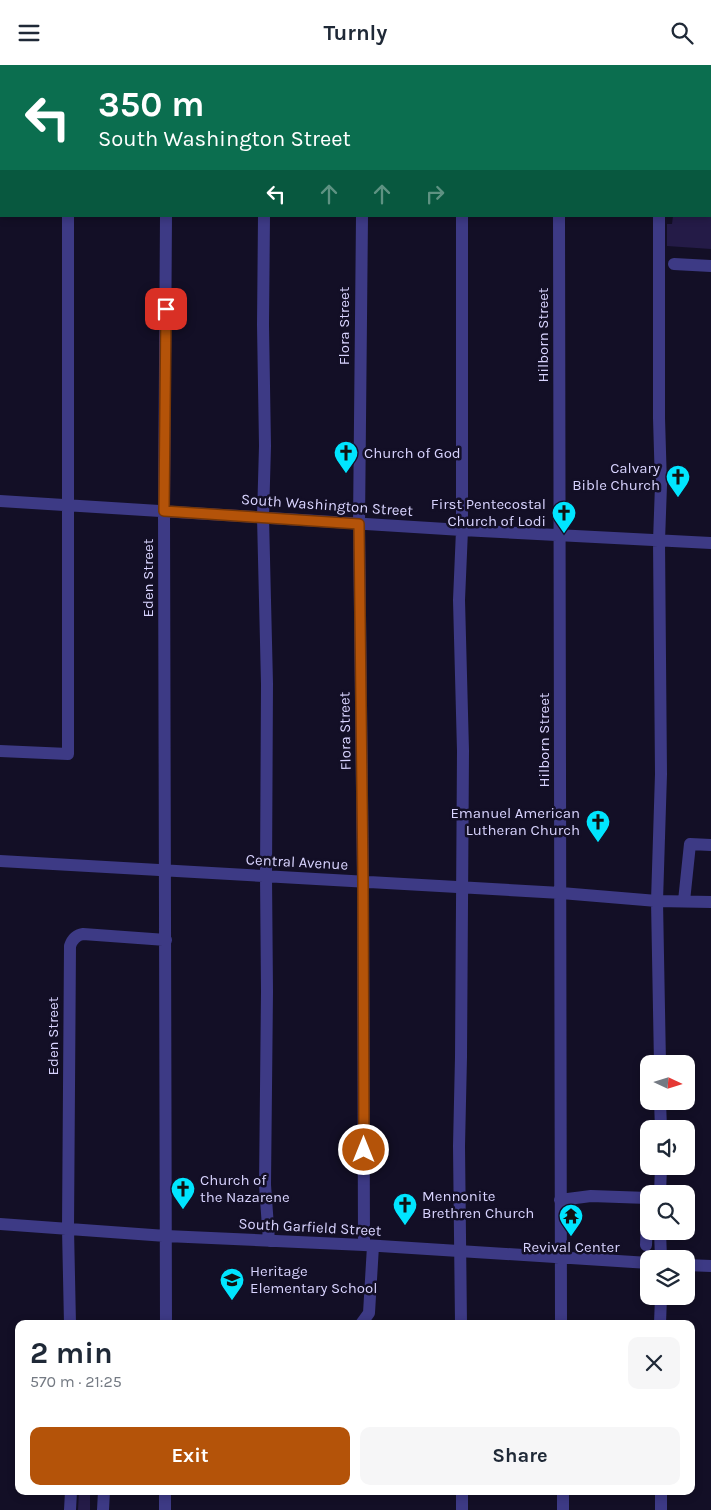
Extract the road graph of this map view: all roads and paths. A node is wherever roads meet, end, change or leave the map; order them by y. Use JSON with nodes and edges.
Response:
{"nodes":[{"id":1,"x":68,"y":217,"type":"edge"},
{"id":2,"x":166,"y":217,"type":"edge"},
{"id":3,"x":264,"y":217,"type":"edge"},
{"id":4,"x":362,"y":217,"type":"edge"},
{"id":5,"x":462,"y":217,"type":"edge"},
{"id":6,"x":559,"y":217,"type":"edge"},
{"id":7,"x":659,"y":217,"type":"edge"},
{"id":8,"x":674,"y":264,"type":"dead end"},
{"id":9,"x":711,"y":266,"type":"edge"},
{"id":10,"x":0,"y":501,"type":"edge"},
{"id":11,"x":68,"y":505,"type":"junction"},
{"id":12,"x":164,"y":511,"type":"junction"},
{"id":13,"x":263,"y":517,"type":"junction"},
{"id":14,"x":359,"y":524,"type":"junction"},
{"id":15,"x":462,"y":530,"type":"junction"},
{"id":16,"x":560,"y":535,"type":"junction"},
{"id":17,"x":659,"y":541,"type":"junction"},
{"id":18,"x":711,"y":543,"type":"edge"},
{"id":19,"x":0,"y":751,"type":"edge"},
{"id":20,"x":711,"y":845,"type":"edge"},
{"id":21,"x":0,"y":861,"type":"edge"},
{"id":22,"x":166,"y":870,"type":"junction"},
{"id":23,"x":266,"y":876,"type":"junction"},
{"id":24,"x":363,"y":882,"type":"junction"},
{"id":25,"x":461,"y":889,"type":"junction"},
{"id":26,"x":561,"y":893,"type":"junction"},
{"id":27,"x":657,"y":901,"type":"junction"},
{"id":28,"x":684,"y":901,"type":"junction"},
{"id":29,"x":711,"y":902,"type":"edge"},
{"id":30,"x":166,"y":940,"type":"junction"},
{"id":31,"x":660,"y":1055,"type":"edge"},
{"id":32,"x":560,"y":1200,"type":"junction"},
{"id":33,"x":0,"y":1224,"type":"edge"},
{"id":34,"x":68,"y":1229,"type":"junction"},
{"id":35,"x":166,"y":1236,"type":"junction"},
{"id":36,"x":269,"y":1241,"type":"junction"},
{"id":37,"x":646,"y":1245,"type":"dead end"},
{"id":38,"x":368,"y":1246,"type":"junction"},
{"id":39,"x":460,"y":1252,"type":"junction"},
{"id":40,"x":560,"y":1258,"type":"junction"},
{"id":41,"x":640,"y":1262,"type":"edge"},
{"id":42,"x":695,"y":1265,"type":"edge"},
{"id":43,"x":711,"y":1266,"type":"edge"},
{"id":44,"x":661,"y":1305,"type":"edge"},
{"id":45,"x":70,"y":1320,"type":"edge"},
{"id":46,"x":166,"y":1320,"type":"edge"},
{"id":47,"x":364,"y":1320,"type":"edge"},
{"id":48,"x":461,"y":1320,"type":"edge"},
{"id":49,"x":561,"y":1320,"type":"edge"},
{"id":50,"x":660,"y":1320,"type":"edge"},
{"id":51,"x":71,"y":1495,"type":"edge"},
{"id":52,"x":104,"y":1495,"type":"edge"},
{"id":53,"x":165,"y":1495,"type":"edge"},
{"id":54,"x":462,"y":1495,"type":"edge"},
{"id":55,"x":563,"y":1495,"type":"edge"},
{"id":56,"x":661,"y":1495,"type":"edge"},
{"id":57,"x":70,"y":1510,"type":"edge"},
{"id":58,"x":103,"y":1510,"type":"edge"},
{"id":59,"x":165,"y":1510,"type":"edge"},
{"id":60,"x":462,"y":1510,"type":"edge"},
{"id":61,"x":563,"y":1510,"type":"edge"},
{"id":62,"x":661,"y":1510,"type":"edge"}],
"edges":[{"from":1,"to":11,"type":"street"},
{"from":2,"to":12,"type":"street","name":"Eden Street"},
{"from":3,"to":13,"type":"street"},
{"from":4,"to":14,"type":"street","name":"Flora Street"},
{"from":5,"to":15,"type":"street"},
{"from":6,"to":16,"type":"street","name":"Hilborn Street"},
{"from":7,"to":17,"type":"street"},
{"from":8,"to":9,"type":"street"},
{"from":10,"to":11,"type":"street","name":"South Washington Street"},
{"from":11,"to":12,"type":"street","name":"South Washington Street"},
{"from":11,"to":19,"type":"street"},
{"from":12,"to":13,"type":"street","name":"South Washington Street"},
{"from":12,"to":22,"type":"street","name":"Eden Street"},
{"from":13,"to":14,"type":"street","name":"South Washington Street"},
{"from":13,"to":23,"type":"street"},
{"from":14,"to":15,"type":"street","name":"South Washington Street"},
{"from":14,"to":24,"type":"street","name":"Flora Street"},
{"from":15,"to":16,"type":"street","name":"South Washington Street"},
{"from":15,"to":25,"type":"street"},
{"from":16,"to":17,"type":"street","name":"South Washington Street"},
{"from":16,"to":26,"type":"street","name":"Hilborn Street"},
{"from":17,"to":18,"type":"street","name":"South Washington Street"},
{"from":17,"to":27,"type":"street"},
{"from":20,"to":28,"type":"street"},
{"from":21,"to":22,"type":"street","name":"Central Avenue"},
{"from":22,"to":23,"type":"street","name":"Central Avenue"},
{"from":22,"to":30,"type":"street","name":"Eden Street"},
{"from":23,"to":24,"type":"street","name":"Central Avenue"},
{"from":23,"to":36,"type":"street"},
{"from":24,"to":25,"type":"street","name":"Central Avenue"},
{"from":24,"to":38,"type":"street","name":"Flora Street"},
{"from":25,"to":26,"type":"street","name":"Central Avenue"},
{"from":25,"to":39,"type":"street"},
{"from":26,"to":27,"type":"street","name":"Central Avenue"},
{"from":26,"to":32,"type":"street","name":"Hilborn Street"},
{"from":27,"to":28,"type":"street","name":"Central Avenue"},
{"from":27,"to":31,"type":"street"},
{"from":28,"to":29,"type":"street","name":"Central Avenue"},
{"from":30,"to":34,"type":"street","name":"Eden Street"},
{"from":30,"to":35,"type":"street","name":"Eden Street"},
{"from":32,"to":37,"type":"street"},
{"from":32,"to":40,"type":"street","name":"Hilborn Street"},
{"from":33,"to":34,"type":"street","name":"South Garfield Street"},
{"from":34,"to":35,"type":"street","name":"South Garfield Street"},
{"from":34,"to":45,"type":"street"},
{"from":35,"to":36,"type":"street","name":"South Garfield Street"},
{"from":35,"to":46,"type":"street","name":"Eden Street"},
{"from":36,"to":38,"type":"street","name":"South Garfield Street"},
{"from":38,"to":39,"type":"street","name":"South Garfield Street"},
{"from":38,"to":47,"type":"street","name":"Flora Street"},
{"from":39,"to":40,"type":"street","name":"South Garfield Street"},
{"from":39,"to":48,"type":"street"},
{"from":40,"to":41,"type":"street","name":"South Garfield Street"},
{"from":40,"to":49,"type":"street","name":"Hilborn Street"},
{"from":42,"to":43,"type":"street"},
{"from":44,"to":50,"type":"street"},
{"from":51,"to":57,"type":"street"},
{"from":52,"to":58,"type":"street"},
{"from":53,"to":59,"type":"street"},
{"from":54,"to":60,"type":"street"},
{"from":55,"to":61,"type":"street"},
{"from":56,"to":62,"type":"street"}]}
